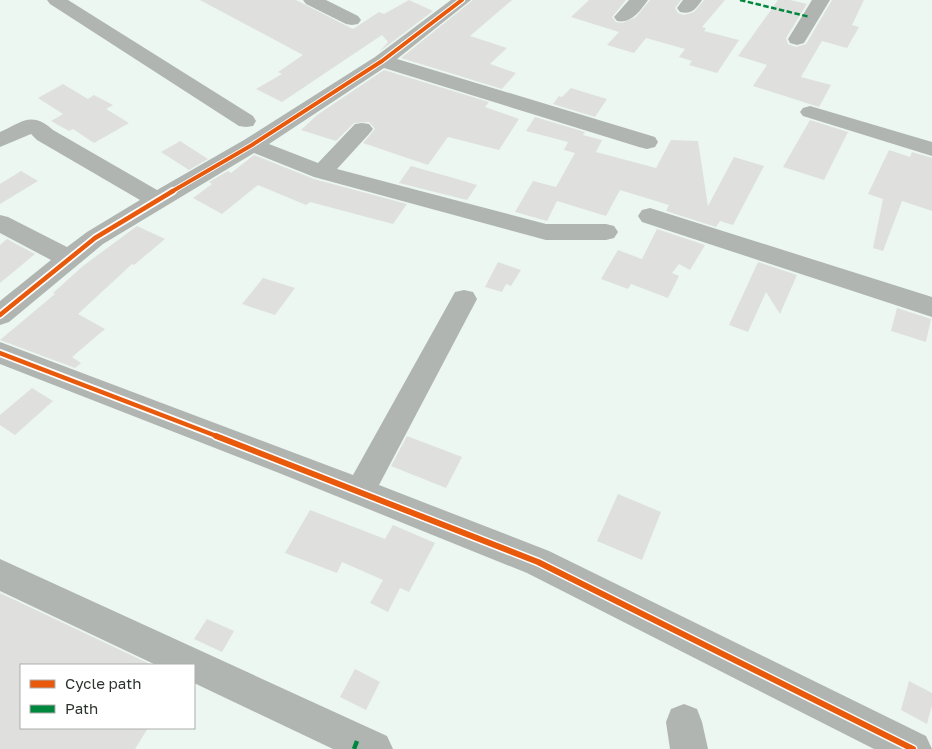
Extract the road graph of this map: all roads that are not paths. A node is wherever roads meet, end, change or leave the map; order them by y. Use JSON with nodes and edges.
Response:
{"nodes":[{"id":1,"x":56,"y":0,"type":"edge"},
{"id":2,"x":312,"y":0,"type":"edge"},
{"id":3,"x":462,"y":0,"type":"edge"},
{"id":4,"x":639,"y":0,"type":"edge"},
{"id":5,"x":821,"y":0,"type":"edge"},
{"id":6,"x":623,"y":17,"type":"dead end"},
{"id":7,"x":352,"y":20,"type":"dead end"},
{"id":8,"x":797,"y":39,"type":"dead end"},
{"id":9,"x":382,"y":61,"type":"junction"},
{"id":10,"x":810,"y":112,"type":"dead end"},
{"id":11,"x":246,"y":121,"type":"dead end"},
{"id":12,"x":362,"y":129,"type":"dead end"},
{"id":13,"x":0,"y":140,"type":"edge"},
{"id":14,"x":647,"y":142,"type":"dead end"},
{"id":15,"x":252,"y":145,"type":"junction"},
{"id":16,"x":932,"y":149,"type":"edge"},
{"id":17,"x":322,"y":172,"type":"junction"},
{"id":18,"x":157,"y":200,"type":"junction"},
{"id":19,"x":650,"y":216,"type":"dead end"},
{"id":20,"x":0,"y":223,"type":"edge"},
{"id":21,"x":606,"y":232,"type":"dead end"},
{"id":22,"x":69,"y":259,"type":"junction"},
{"id":23,"x":464,"y":299,"type":"dead end"},
{"id":24,"x":932,"y":307,"type":"edge"},
{"id":25,"x":0,"y":315,"type":"edge"},
{"id":26,"x":0,"y":353,"type":"edge"},
{"id":27,"x":360,"y":491,"type":"junction"},
{"id":28,"x":0,"y":575,"type":"edge"},
{"id":29,"x":192,"y":664,"type":"edge"},
{"id":30,"x":195,"y":665,"type":"edge"},
{"id":31,"x":374,"y":749,"type":"edge"},
{"id":32,"x":913,"y":749,"type":"edge"}],
"edges":[{"from":1,"to":11,"type":"street"},
{"from":2,"to":7,"type":"street"},
{"from":3,"to":9,"type":"street"},
{"from":4,"to":6,"type":"street"},
{"from":5,"to":8,"type":"street"},
{"from":9,"to":14,"type":"street"},
{"from":9,"to":15,"type":"street"},
{"from":10,"to":16,"type":"street"},
{"from":12,"to":17,"type":"street"},
{"from":13,"to":18,"type":"street"},
{"from":15,"to":17,"type":"street"},
{"from":15,"to":18,"type":"street"},
{"from":17,"to":21,"type":"street"},
{"from":18,"to":22,"type":"street"},
{"from":19,"to":24,"type":"street"},
{"from":20,"to":22,"type":"street"},
{"from":22,"to":25,"type":"street"},
{"from":23,"to":27,"type":"street"},
{"from":26,"to":27,"type":"street"},
{"from":27,"to":32,"type":"street"},
{"from":28,"to":29,"type":"street"},
{"from":30,"to":31,"type":"street"}]}
